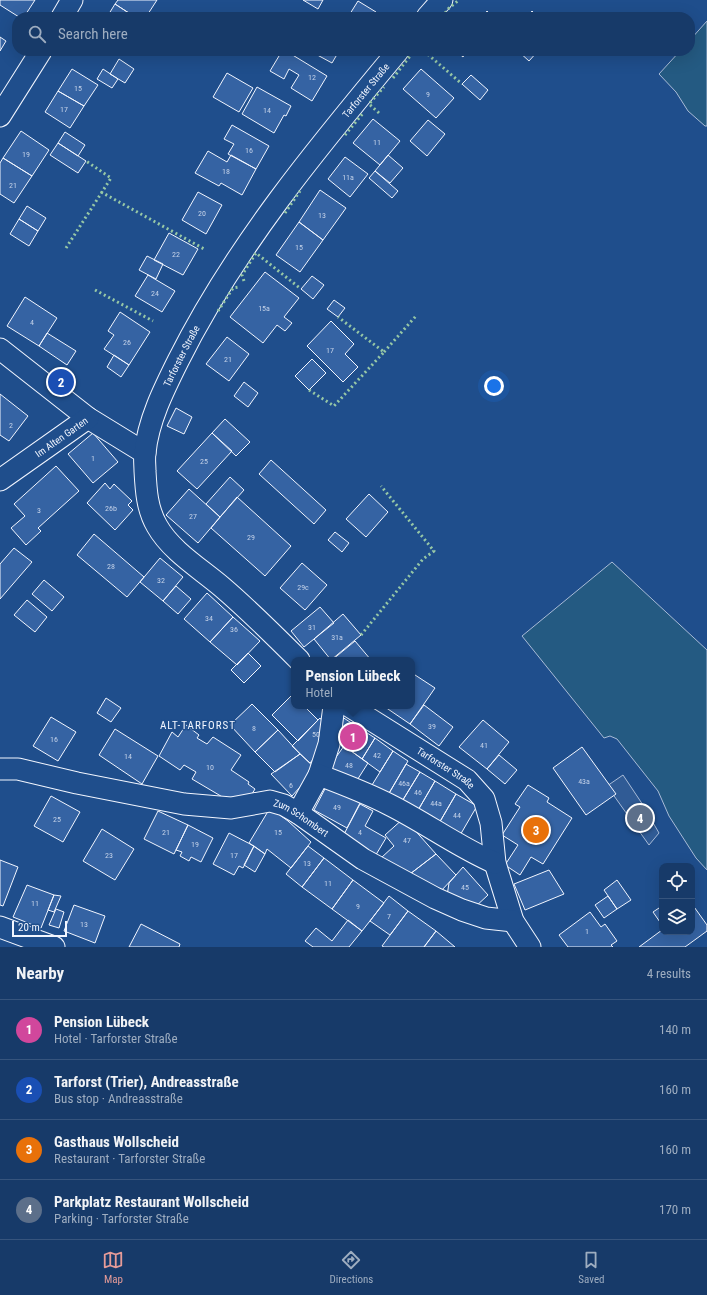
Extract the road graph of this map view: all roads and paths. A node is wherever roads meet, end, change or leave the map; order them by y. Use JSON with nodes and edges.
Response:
{"nodes":[{"id":1,"x":72,"y":0,"type":"edge"},
{"id":2,"x":442,"y":0,"type":"edge"},
{"id":3,"x":65,"y":12,"type":"edge"},
{"id":4,"x":431,"y":12,"type":"edge"},
{"id":5,"x":37,"y":56,"type":"edge"},
{"id":6,"x":394,"y":56,"type":"edge"},
{"id":7,"x":0,"y":116,"type":"edge"},
{"id":8,"x":0,"y":349,"type":"edge"},
{"id":9,"x":88,"y":418,"type":"junction"},
{"id":10,"x":145,"y":453,"type":"junction"},
{"id":11,"x":0,"y":480,"type":"edge"},
{"id":12,"x":296,"y":657,"type":"edge"},
{"id":13,"x":334,"y":709,"type":"edge"},
{"id":14,"x":354,"y":709,"type":"edge"},
{"id":15,"x":0,"y":769,"type":"edge"},
{"id":16,"x":319,"y":775,"type":"junction"},
{"id":17,"x":298,"y":812,"type":"junction"},
{"id":18,"x":494,"y":863,"type":"junction"},
{"id":19,"x":0,"y":927,"type":"edge"},
{"id":20,"x":522,"y":934,"type":"edge"},
{"id":21,"x":54,"y":947,"type":"edge"}],
"edges":[{"from":1,"to":3,"type":"street"},
{"from":2,"to":4,"type":"street"},
{"from":5,"to":7,"type":"street"},
{"from":6,"to":10,"type":"street","name":"Tarforster Straße"},
{"from":8,"to":9,"type":"street"},
{"from":9,"to":10,"type":"street","name":"Im Alten Garten"},
{"from":9,"to":11,"type":"street","name":"Im Alten Garten"},
{"from":10,"to":12,"type":"street","name":"Tarforster Straße"},
{"from":13,"to":16,"type":"street"},
{"from":14,"to":18,"type":"street","name":"Tarforster Straße"},
{"from":15,"to":17,"type":"street","name":"Zum Schombert"},
{"from":16,"to":17,"type":"street"},
{"from":16,"to":18,"type":"street"},
{"from":17,"to":20,"type":"street","name":"Zum Schombert"},
{"from":18,"to":20,"type":"street","name":"Tarforster Straße"},
{"from":19,"to":21,"type":"street"}]}
